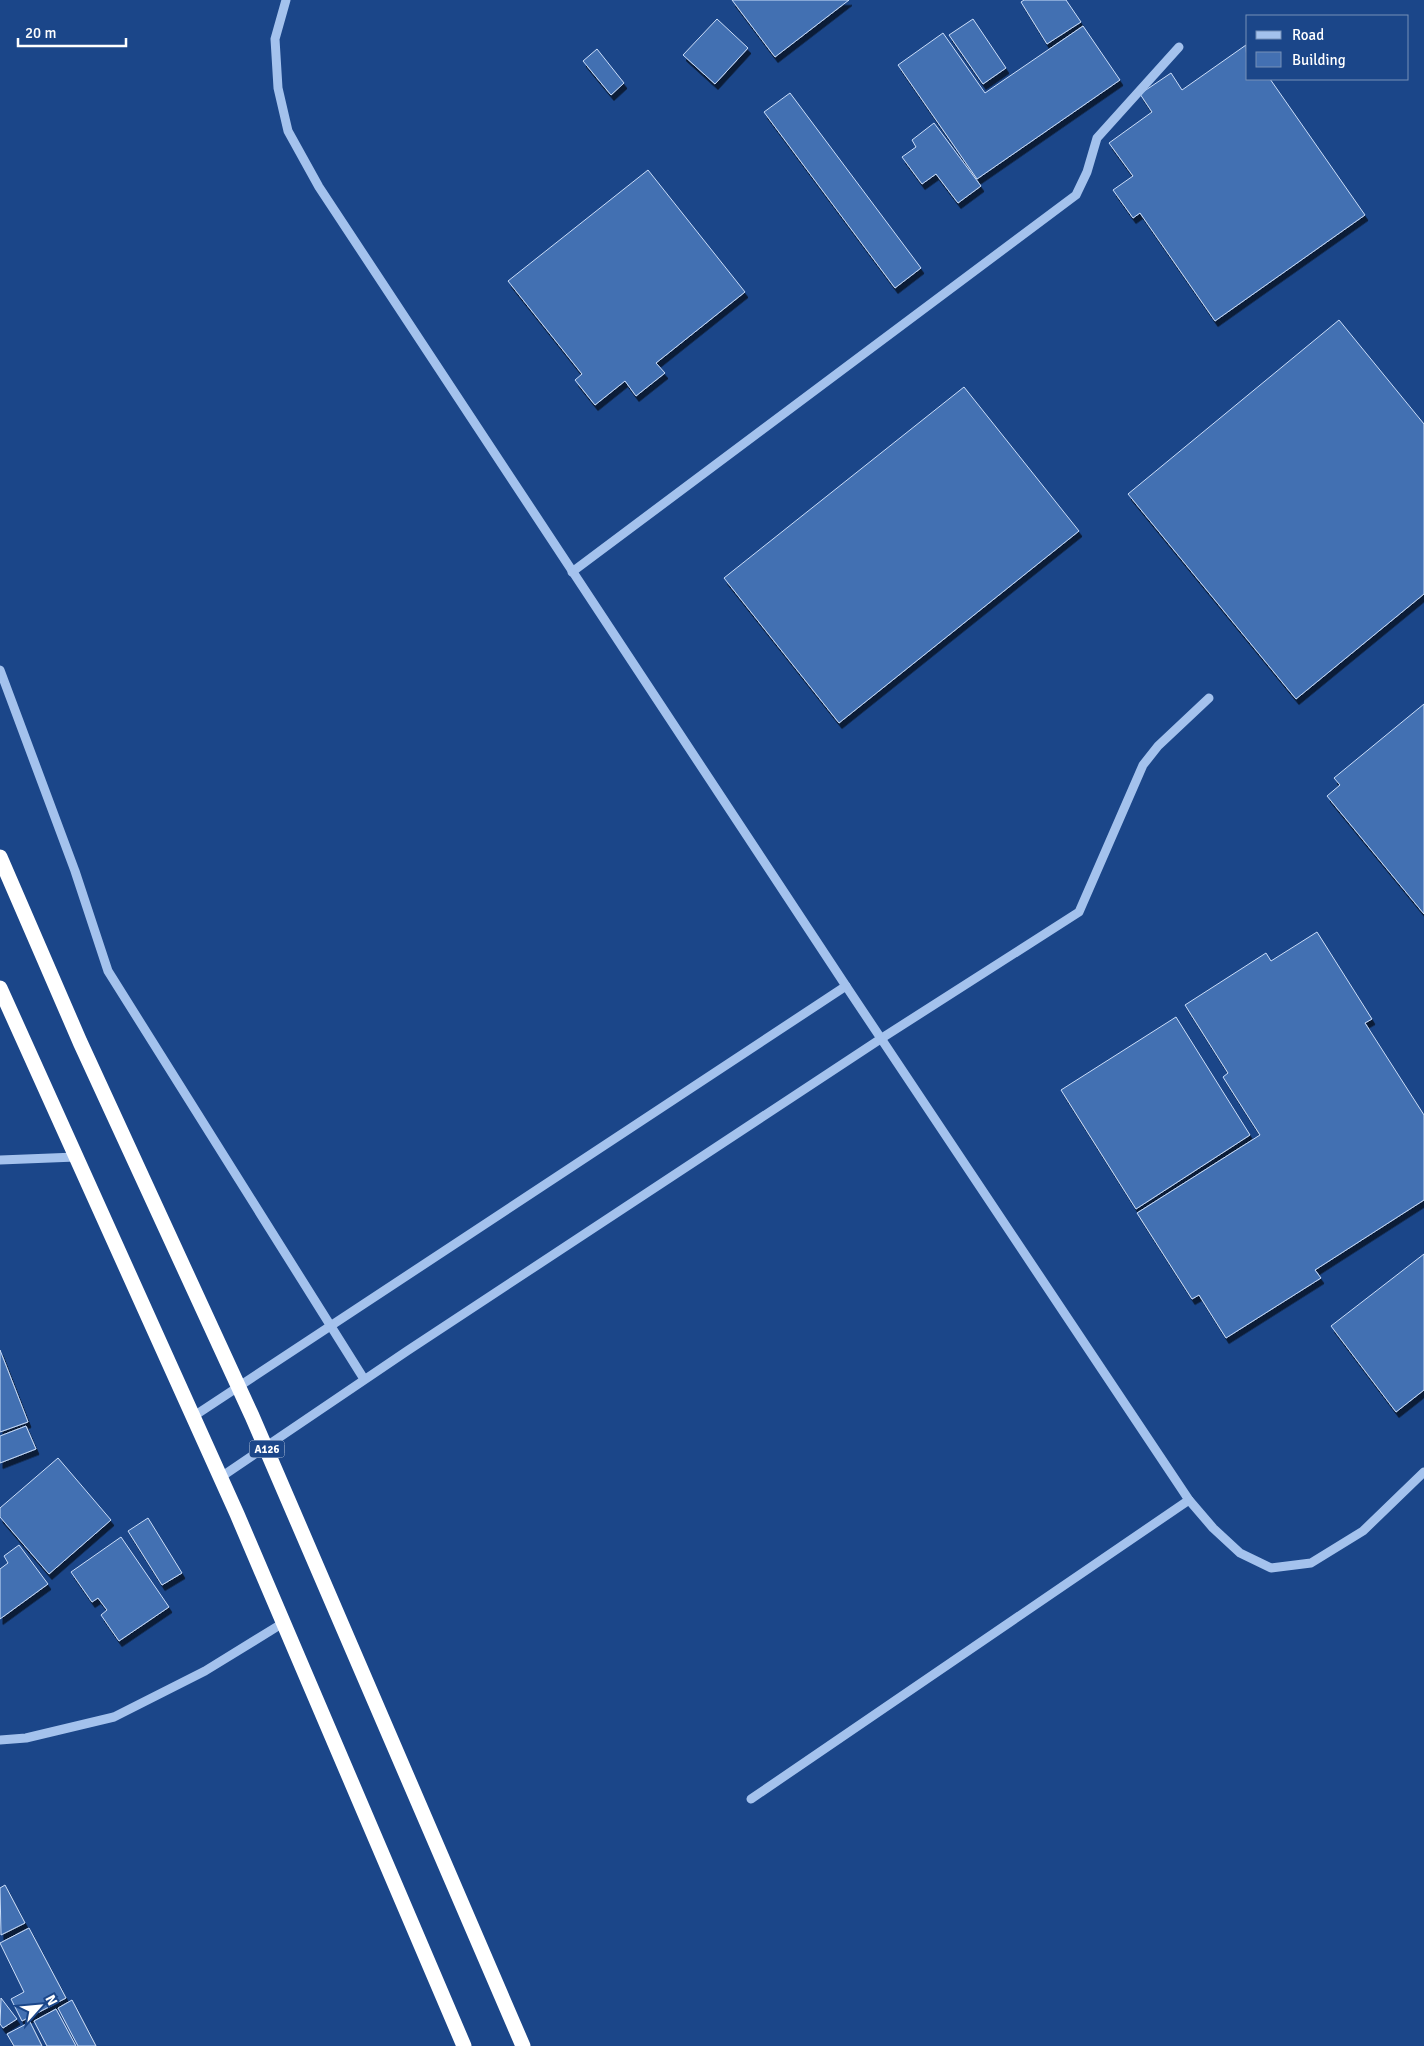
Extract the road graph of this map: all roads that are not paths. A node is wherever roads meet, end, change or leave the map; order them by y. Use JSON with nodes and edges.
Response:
{"nodes":[{"id":1,"x":286,"y":0,"type":"edge"},
{"id":2,"x":1179,"y":47,"type":"dead end"},
{"id":3,"x":572,"y":572,"type":"junction"},
{"id":4,"x":0,"y":670,"type":"edge"},
{"id":5,"x":1209,"y":698,"type":"dead end"},
{"id":6,"x":0,"y":858,"type":"edge"},
{"id":7,"x":846,"y":986,"type":"junction"},
{"id":8,"x":0,"y":988,"type":"edge"},
{"id":9,"x":882,"y":1038,"type":"junction"},
{"id":10,"x":76,"y":1157,"type":"junction"},
{"id":11,"x":0,"y":1160,"type":"edge"},
{"id":12,"x":330,"y":1326,"type":"junction"},
{"id":13,"x":364,"y":1379,"type":"junction"},
{"id":14,"x":238,"y":1387,"type":"junction"},
{"id":15,"x":194,"y":1416,"type":"junction"},
{"id":16,"x":265,"y":1446,"type":"junction"},
{"id":17,"x":1424,"y":1472,"type":"edge"},
{"id":18,"x":221,"y":1477,"type":"junction"},
{"id":19,"x":1189,"y":1500,"type":"junction"},
{"id":20,"x":283,"y":1623,"type":"junction"},
{"id":21,"x":0,"y":1740,"type":"edge"},
{"id":22,"x":751,"y":1799,"type":"dead end"},
{"id":23,"x":464,"y":2046,"type":"edge"},
{"id":24,"x":522,"y":2046,"type":"edge"}],
"edges":[{"from":1,"to":3,"type":"street"},
{"from":2,"to":3,"type":"street"},
{"from":3,"to":7,"type":"street"},
{"from":4,"to":12,"type":"street"},
{"from":5,"to":9,"type":"street"},
{"from":6,"to":14,"type":"highway","number":"A126"},
{"from":7,"to":9,"type":"street"},
{"from":7,"to":12,"type":"street"},
{"from":8,"to":10,"type":"highway"},
{"from":9,"to":13,"type":"street"},
{"from":9,"to":19,"type":"street"},
{"from":10,"to":11,"type":"street"},
{"from":10,"to":15,"type":"highway"},
{"from":12,"to":13,"type":"street"},
{"from":12,"to":14,"type":"street"},
{"from":13,"to":16,"type":"street"},
{"from":14,"to":15,"type":"street"},
{"from":14,"to":16,"type":"highway","number":"A126"},
{"from":15,"to":18,"type":"highway"},
{"from":16,"to":18,"type":"street"},
{"from":16,"to":24,"type":"highway","number":"A126"},
{"from":17,"to":19,"type":"street"},
{"from":18,"to":20,"type":"highway"},
{"from":19,"to":22,"type":"street"},
{"from":20,"to":21,"type":"street"},
{"from":20,"to":23,"type":"highway"}]}
